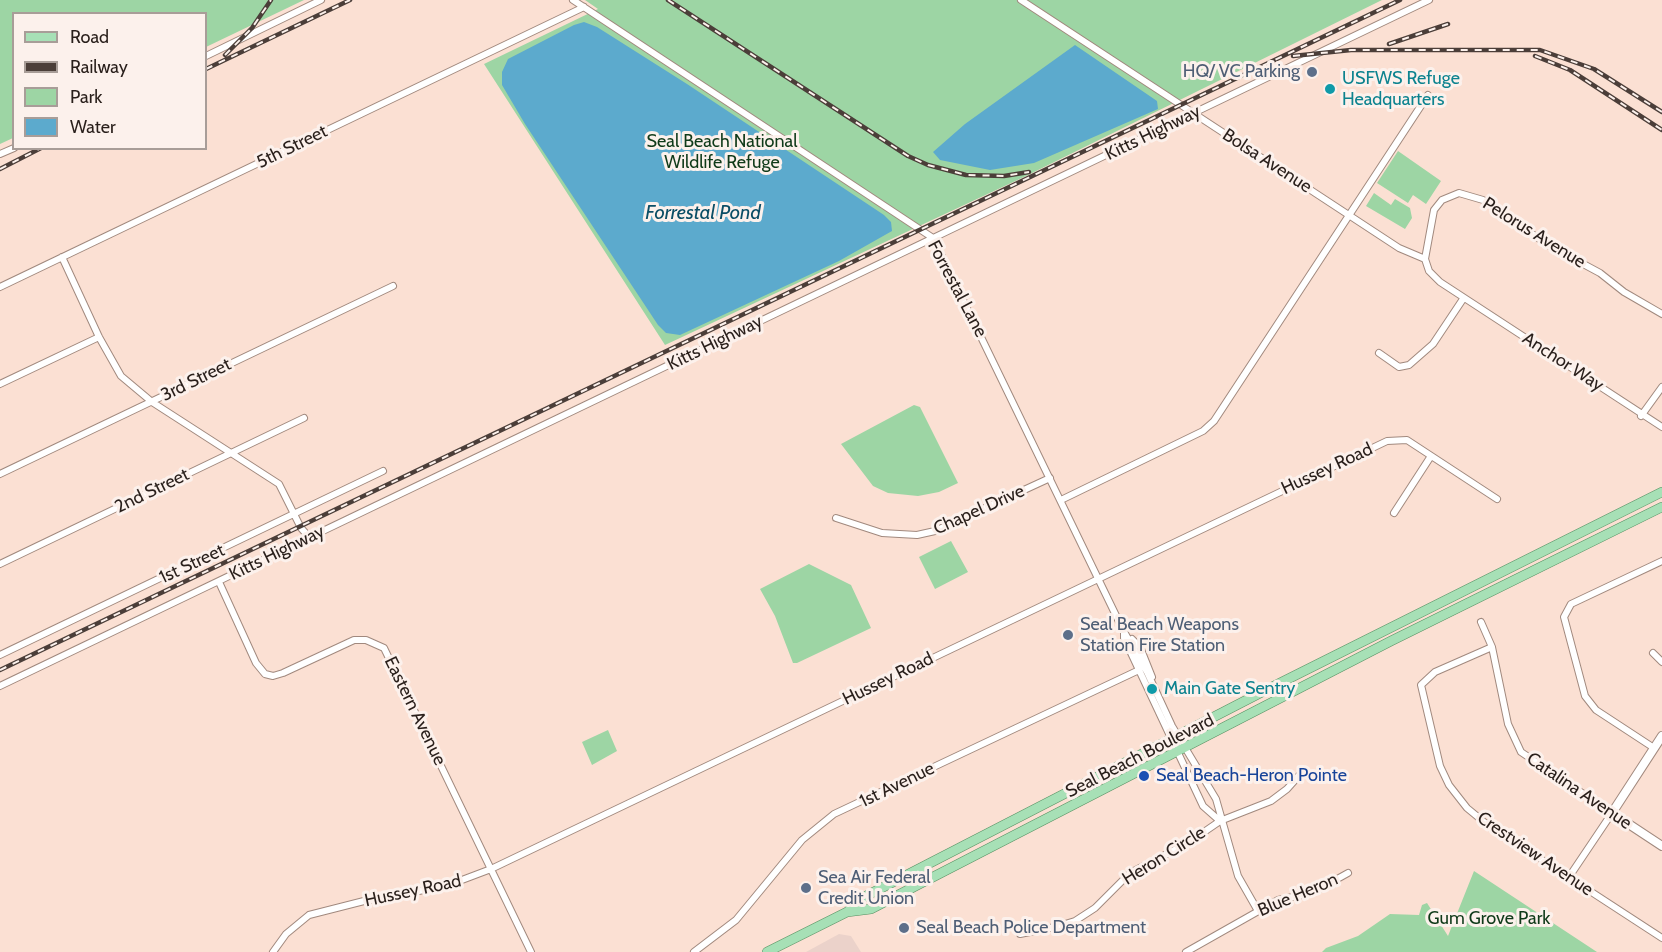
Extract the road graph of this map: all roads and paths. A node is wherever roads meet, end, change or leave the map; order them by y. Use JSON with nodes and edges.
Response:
{"nodes":[{"id":1,"x":321,"y":0,"type":"edge"},
{"id":2,"x":573,"y":0,"type":"edge"},
{"id":3,"x":1021,"y":0,"type":"edge"},
{"id":4,"x":1429,"y":0,"type":"edge"},
{"id":5,"x":584,"y":7,"type":"junction"},
{"id":6,"x":207,"y":56,"type":"edge"},
{"id":7,"x":1428,"y":95,"type":"dead end"},
{"id":8,"x":1194,"y":113,"type":"junction"},
{"id":9,"x":1350,"y":216,"type":"junction"},
{"id":10,"x":933,"y":238,"type":"junction"},
{"id":11,"x":62,"y":257,"type":"junction"},
{"id":12,"x":1425,"y":260,"type":"junction"},
{"id":13,"x":393,"y":286,"type":"dead end"},
{"id":14,"x":0,"y":287,"type":"edge"},
{"id":15,"x":1463,"y":299,"type":"junction"},
{"id":16,"x":1662,"y":314,"type":"edge"},
{"id":17,"x":99,"y":337,"type":"junction"},
{"id":18,"x":1379,"y":353,"type":"dead end"},
{"id":19,"x":0,"y":384,"type":"edge"},
{"id":20,"x":1662,"y":387,"type":"edge"},
{"id":21,"x":152,"y":402,"type":"junction"},
{"id":22,"x":1641,"y":416,"type":"junction"},
{"id":23,"x":304,"y":418,"type":"dead end"},
{"id":24,"x":1662,"y":428,"type":"edge"},
{"id":25,"x":232,"y":452,"type":"junction"},
{"id":26,"x":1431,"y":456,"type":"junction"},
{"id":27,"x":383,"y":471,"type":"dead end"},
{"id":28,"x":0,"y":474,"type":"edge"},
{"id":29,"x":1050,"y":478,"type":"junction"},
{"id":30,"x":1662,"y":492,"type":"edge"},
{"id":31,"x":1497,"y":499,"type":"dead end"},
{"id":32,"x":1061,"y":500,"type":"junction"},
{"id":33,"x":1662,"y":507,"type":"edge"},
{"id":34,"x":1394,"y":513,"type":"dead end"},
{"id":35,"x":295,"y":514,"type":"junction"},
{"id":36,"x":836,"y":518,"type":"dead end"},
{"id":37,"x":309,"y":537,"type":"junction"},
{"id":38,"x":1662,"y":561,"type":"edge"},
{"id":39,"x":0,"y":564,"type":"edge"},
{"id":40,"x":1100,"y":579,"type":"junction"},
{"id":41,"x":219,"y":582,"type":"junction"},
{"id":42,"x":1481,"y":622,"type":"dead end"},
{"id":43,"x":1126,"y":633,"type":"junction"},
{"id":44,"x":1492,"y":647,"type":"junction"},
{"id":45,"x":1653,"y":653,"type":"dead end"},
{"id":46,"x":0,"y":655,"type":"edge"},
{"id":47,"x":1662,"y":662,"type":"edge"},
{"id":48,"x":1139,"y":670,"type":"junction"},
{"id":49,"x":0,"y":686,"type":"edge"},
{"id":50,"x":1662,"y":736,"type":"edge"},
{"id":51,"x":1176,"y":737,"type":"junction"},
{"id":52,"x":1654,"y":748,"type":"junction"},
{"id":53,"x":1182,"y":749,"type":"junction"},
{"id":54,"x":1304,"y":770,"type":"dead end"},
{"id":55,"x":1612,"y":813,"type":"junction"},
{"id":56,"x":1220,"y":821,"type":"junction"},
{"id":57,"x":1662,"y":846,"type":"edge"},
{"id":58,"x":491,"y":869,"type":"junction"},
{"id":59,"x":1348,"y":873,"type":"dead end"},
{"id":60,"x":1569,"y":877,"type":"junction"},
{"id":61,"x":1258,"y":911,"type":"junction"},
{"id":62,"x":847,"y":912,"type":"junction"},
{"id":63,"x":1020,"y":934,"type":"dead end"},
{"id":64,"x":1662,"y":938,"type":"edge"},
{"id":65,"x":273,"y":952,"type":"edge"},
{"id":66,"x":531,"y":952,"type":"edge"},
{"id":67,"x":694,"y":952,"type":"edge"},
{"id":68,"x":767,"y":952,"type":"edge"},
{"id":69,"x":1186,"y":952,"type":"edge"}],
"edges":[{"from":1,"to":6,"type":"street"},
{"from":2,"to":5,"type":"street","name":"Forrestal Lane"},
{"from":3,"to":8,"type":"street","name":"Bolsa Avenue"},
{"from":4,"to":8,"type":"street","name":"Kitts Highway"},
{"from":5,"to":10,"type":"street","name":"Forrestal Lane"},
{"from":5,"to":11,"type":"street","name":"5th Street"},
{"from":7,"to":9,"type":"street"},
{"from":8,"to":9,"type":"street","name":"Bolsa Avenue"},
{"from":8,"to":10,"type":"street","name":"Kitts Highway"},
{"from":9,"to":12,"type":"street","name":"Bolsa Avenue"},
{"from":9,"to":32,"type":"street"},
{"from":10,"to":29,"type":"street","name":"Forrestal Lane"},
{"from":10,"to":37,"type":"street","name":"Kitts Highway"},
{"from":11,"to":14,"type":"street","name":"5th Street"},
{"from":11,"to":17,"type":"street"},
{"from":12,"to":15,"type":"street"},
{"from":12,"to":16,"type":"street","name":"Pelorus Avenue"},
{"from":13,"to":21,"type":"street","name":"3rd Street"},
{"from":15,"to":18,"type":"street"},
{"from":15,"to":22,"type":"street","name":"Anchor Way"},
{"from":17,"to":19,"type":"street"},
{"from":17,"to":21,"type":"street"},
{"from":20,"to":22,"type":"street"},
{"from":21,"to":25,"type":"street"},
{"from":21,"to":28,"type":"street","name":"3rd Street"},
{"from":22,"to":24,"type":"street","name":"Anchor Way"},
{"from":23,"to":25,"type":"street","name":"2nd Street"},
{"from":25,"to":35,"type":"street"},
{"from":25,"to":39,"type":"street","name":"2nd Street"},
{"from":26,"to":31,"type":"street","name":"Hussey Road"},
{"from":26,"to":34,"type":"street"},
{"from":26,"to":40,"type":"street","name":"Hussey Road"},
{"from":27,"to":35,"type":"street","name":"1st Street"},
{"from":29,"to":32,"type":"street","name":"Forrestal Lane"},
{"from":29,"to":36,"type":"street","name":"Chapel Drive"},
{"from":30,"to":51,"type":"main road","name":"Seal Beach Boulevard"},
{"from":32,"to":40,"type":"street","name":"Forrestal Lane"},
{"from":33,"to":53,"type":"main road","name":"Seal Beach Boulevard"},
{"from":35,"to":37,"type":"street"},
{"from":35,"to":46,"type":"street","name":"1st Street"},
{"from":37,"to":41,"type":"street","name":"Kitts Highway"},
{"from":38,"to":52,"type":"street"},
{"from":40,"to":43,"type":"street","name":"Forrestal Lane"},
{"from":40,"to":58,"type":"street","name":"Hussey Road"},
{"from":41,"to":49,"type":"street","name":"Kitts Highway"},
{"from":41,"to":58,"type":"street","name":"Eastern Avenue"},
{"from":42,"to":44,"type":"street","name":"Catalina Avenue"},
{"from":43,"to":48,"type":"street","name":"Forrestal Lane"},
{"from":43,"to":51,"type":"street","name":"Forrestal Lane"},
{"from":44,"to":55,"type":"street","name":"Catalina Avenue"},
{"from":44,"to":60,"type":"street","name":"Crestview Avenue"},
{"from":45,"to":47,"type":"street"},
{"from":48,"to":51,"type":"street","name":"Forrestal Lane"},
{"from":48,"to":67,"type":"street","name":"1st Avenue"},
{"from":50,"to":52,"type":"street"},
{"from":51,"to":53,"type":"street"},
{"from":51,"to":62,"type":"main road","name":"Seal Beach Boulevard"},
{"from":52,"to":55,"type":"street"},
{"from":53,"to":56,"type":"street"},
{"from":53,"to":56,"type":"street"},
{"from":53,"to":62,"type":"main road","name":"Seal Beach Boulevard"},
{"from":54,"to":56,"type":"street","name":"Heron Circle"},
{"from":55,"to":57,"type":"street","name":"Catalina Avenue"},
{"from":55,"to":60,"type":"street"},
{"from":56,"to":61,"type":"street"},
{"from":56,"to":63,"type":"street","name":"Heron Circle"},
{"from":58,"to":65,"type":"street","name":"Hussey Road"},
{"from":58,"to":66,"type":"street","name":"Eastern Avenue"},
{"from":59,"to":61,"type":"street","name":"Blue Heron"},
{"from":60,"to":64,"type":"street","name":"Crestview Avenue"},
{"from":61,"to":69,"type":"street","name":"Blue Heron"},
{"from":62,"to":68,"type":"main road","name":"Seal Beach Boulevard"}]}
